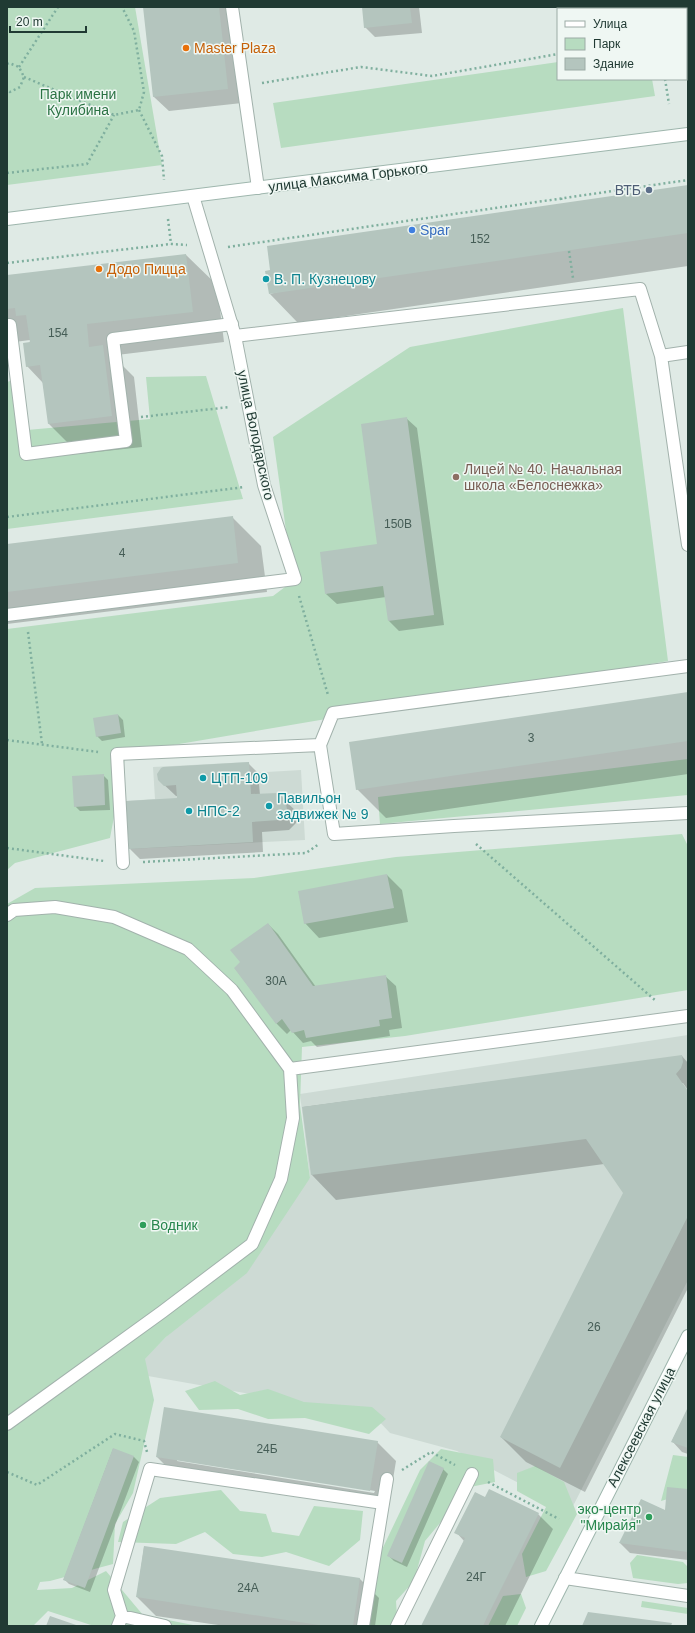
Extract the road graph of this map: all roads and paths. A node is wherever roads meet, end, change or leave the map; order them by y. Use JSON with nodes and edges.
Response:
{"nodes":[{"id":1,"x":58,"y":7,"type":"edge"},
{"id":2,"x":122,"y":7,"type":"edge"},
{"id":3,"x":232,"y":7,"type":"edge"},
{"id":4,"x":557,"y":54,"type":"edge"},
{"id":5,"x":7,"y":64,"type":"edge"},
{"id":6,"x":19,"y":67,"type":"junction"},
{"id":7,"x":24,"y":77,"type":"junction"},
{"id":8,"x":665,"y":80,"type":"edge"},
{"id":9,"x":244,"y":86,"type":"junction"},
{"id":10,"x":7,"y":90,"type":"edge"},
{"id":11,"x":669,"y":104,"type":"dead end"},
{"id":12,"x":138,"y":110,"type":"junction"},
{"id":13,"x":114,"y":115,"type":"junction"},
{"id":14,"x":688,"y":134,"type":"edge"},
{"id":15,"x":7,"y":174,"type":"edge"},
{"id":16,"x":688,"y":180,"type":"edge"},
{"id":17,"x":258,"y":188,"type":"junction"},
{"id":18,"x":193,"y":196,"type":"junction"},
{"id":19,"x":561,"y":198,"type":"junction"},
{"id":20,"x":166,"y":199,"type":"junction"},
{"id":21,"x":562,"y":203,"type":"dead end"},
{"id":22,"x":7,"y":219,"type":"edge"},
{"id":23,"x":171,"y":244,"type":"junction"},
{"id":24,"x":208,"y":246,"type":"junction"},
{"id":25,"x":569,"y":250,"type":"dead end"},
{"id":26,"x":7,"y":263,"type":"edge"},
{"id":27,"x":576,"y":296,"type":"junction"},
{"id":28,"x":232,"y":324,"type":"junction"},
{"id":29,"x":7,"y":325,"type":"edge"},
{"id":30,"x":235,"y":336,"type":"junction"},
{"id":31,"x":688,"y":352,"type":"edge"},
{"id":32,"x":660,"y":356,"type":"junction"},
{"id":33,"x":248,"y":404,"type":"junction"},
{"id":34,"x":123,"y":420,"type":"junction"},
{"id":35,"x":264,"y":485,"type":"junction"},
{"id":36,"x":7,"y":517,"type":"edge"},
{"id":37,"x":688,"y":545,"type":"edge"},
{"id":38,"x":294,"y":579,"type":"junction"},
{"id":39,"x":7,"y":615,"type":"edge"},
{"id":40,"x":28,"y":631,"type":"dead end"},
{"id":41,"x":688,"y":666,"type":"edge"},
{"id":42,"x":333,"y":713,"type":"junction"},
{"id":43,"x":7,"y":740,"type":"edge"},
{"id":44,"x":42,"y":744,"type":"junction"},
{"id":45,"x":320,"y":745,"type":"junction"},
{"id":46,"x":117,"y":754,"type":"junction"},
{"id":47,"x":688,"y":813,"type":"edge"},
{"id":48,"x":454,"y":826,"type":"junction"},
{"id":49,"x":334,"y":834,"type":"junction"},
{"id":50,"x":7,"y":848,"type":"edge"},
{"id":51,"x":123,"y":863,"type":"junction"},
{"id":52,"x":7,"y":915,"type":"edge"},
{"id":53,"x":688,"y":1016,"type":"edge"},
{"id":54,"x":676,"y":1018,"type":"junction"},
{"id":55,"x":290,"y":1069,"type":"junction"},
{"id":56,"x":688,"y":1336,"type":"edge"},
{"id":57,"x":7,"y":1424,"type":"edge"},
{"id":58,"x":150,"y":1469,"type":"junction"},
{"id":59,"x":7,"y":1472,"type":"edge"},
{"id":60,"x":472,"y":1474,"type":"dead end"},
{"id":61,"x":387,"y":1479,"type":"dead end"},
{"id":62,"x":384,"y":1503,"type":"junction"},
{"id":63,"x":565,"y":1578,"type":"junction"},
{"id":64,"x":688,"y":1596,"type":"edge"},
{"id":65,"x":120,"y":1621,"type":"edge"},
{"id":66,"x":166,"y":1626,"type":"edge"},
{"id":67,"x":363,"y":1626,"type":"edge"},
{"id":68,"x":397,"y":1626,"type":"edge"},
{"id":69,"x":541,"y":1626,"type":"edge"}],
"edges":[{"from":1,"to":6,"type":"path"},
{"from":2,"to":12,"type":"path"},
{"from":3,"to":9,"type":"street"},
{"from":4,"to":9,"type":"path"},
{"from":5,"to":6,"type":"path"},
{"from":6,"to":7,"type":"path"},
{"from":7,"to":10,"type":"path"},
{"from":7,"to":13,"type":"path"},
{"from":8,"to":11,"type":"path"},
{"from":9,"to":17,"type":"street"},
{"from":12,"to":13,"type":"path"},
{"from":12,"to":20,"type":"path"},
{"from":13,"to":15,"type":"path"},
{"from":14,"to":17,"type":"street","name":"улица Максима Горького"},
{"from":16,"to":19,"type":"path"},
{"from":17,"to":18,"type":"street","name":"улица Максима Горького"},
{"from":18,"to":20,"type":"street","name":"улица Максима Горького"},
{"from":18,"to":24,"type":"street","name":"улица Володарского"},
{"from":19,"to":21,"type":"path"},
{"from":19,"to":24,"type":"path"},
{"from":20,"to":22,"type":"street","name":"улица Максима Горького"},
{"from":20,"to":23,"type":"path"},
{"from":23,"to":24,"type":"path"},
{"from":23,"to":26,"type":"path"},
{"from":24,"to":28,"type":"street","name":"улица Володарского"},
{"from":25,"to":27,"type":"path"},
{"from":27,"to":30,"type":"street"},
{"from":27,"to":32,"type":"street"},
{"from":28,"to":30,"type":"street","name":"улица Володарского"},
{"from":28,"to":34,"type":"street"},
{"from":29,"to":34,"type":"street"},
{"from":30,"to":33,"type":"street","name":"улица Володарского"},
{"from":31,"to":32,"type":"street"},
{"from":32,"to":37,"type":"street"},
{"from":33,"to":34,"type":"path"},
{"from":33,"to":35,"type":"street","name":"улица Володарского"},
{"from":35,"to":36,"type":"path"},
{"from":35,"to":38,"type":"street","name":"улица Володарского"},
{"from":38,"to":39,"type":"street"},
{"from":38,"to":42,"type":"path"},
{"from":40,"to":44,"type":"path"},
{"from":41,"to":42,"type":"street"},
{"from":42,"to":45,"type":"street"},
{"from":43,"to":44,"type":"path"},
{"from":44,"to":46,"type":"path"},
{"from":45,"to":46,"type":"street"},
{"from":45,"to":49,"type":"street"},
{"from":46,"to":51,"type":"street"},
{"from":47,"to":48,"type":"street"},
{"from":48,"to":49,"type":"street"},
{"from":48,"to":54,"type":"path"},
{"from":49,"to":51,"type":"path"},
{"from":50,"to":51,"type":"path"},
{"from":52,"to":55,"type":"street"},
{"from":53,"to":54,"type":"street"},
{"from":54,"to":55,"type":"street"},
{"from":55,"to":57,"type":"street"},
{"from":56,"to":63,"type":"street","name":"Алексеевская улица"},
{"from":58,"to":59,"type":"path"},
{"from":58,"to":62,"type":"street"},
{"from":58,"to":65,"type":"street"},
{"from":60,"to":68,"type":"street"},
{"from":61,"to":62,"type":"street"},
{"from":62,"to":67,"type":"street"},
{"from":63,"to":64,"type":"street"},
{"from":63,"to":69,"type":"street","name":"Алексеевская улица"},
{"from":65,"to":66,"type":"street"}]}
